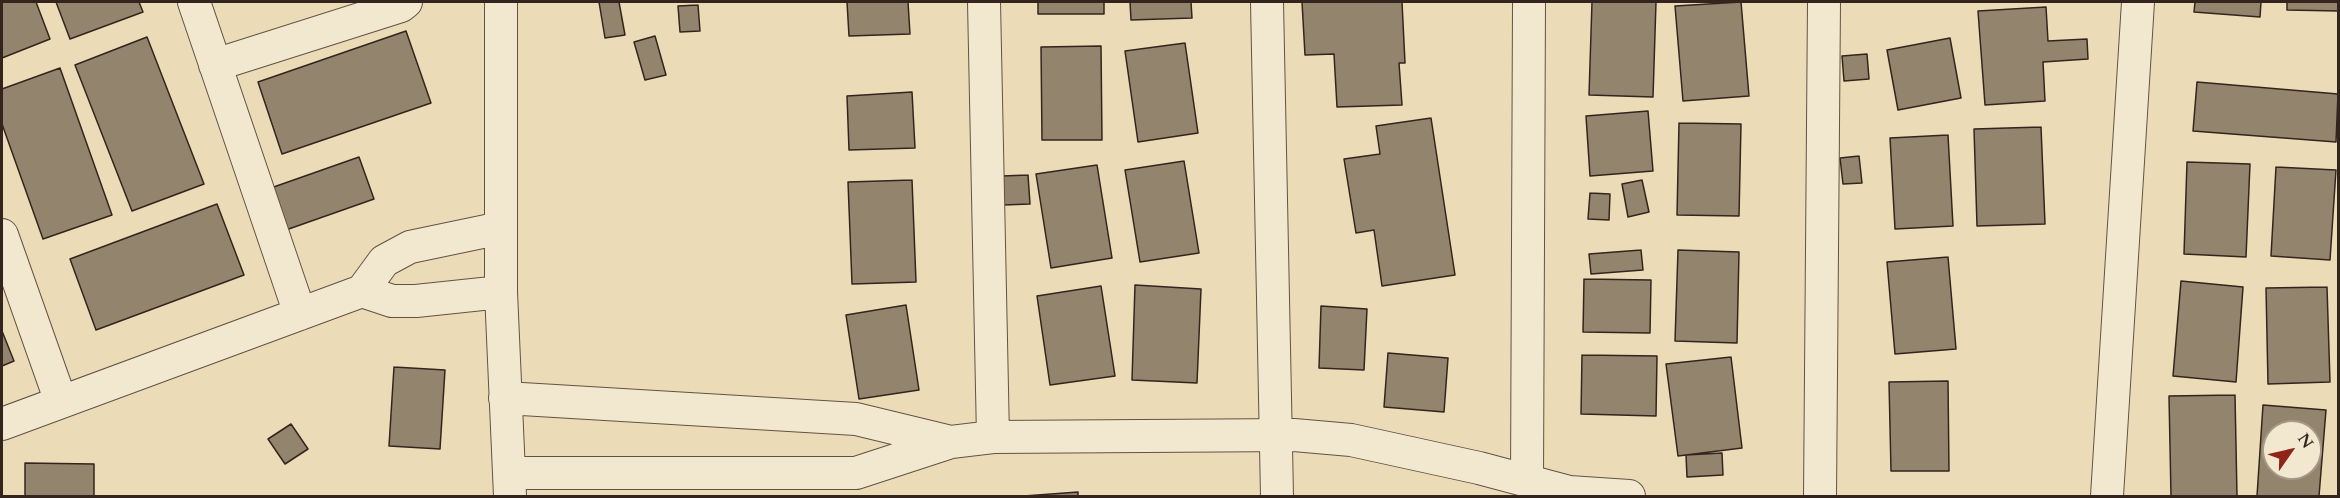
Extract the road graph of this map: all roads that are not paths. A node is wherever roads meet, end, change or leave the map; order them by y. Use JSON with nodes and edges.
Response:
{"nodes":[{"id":1,"x":194,"y":2,"type":"edge"},
{"id":2,"x":406,"y":2,"type":"edge"},
{"id":3,"x":501,"y":2,"type":"edge"},
{"id":4,"x":984,"y":2,"type":"edge"},
{"id":5,"x":1267,"y":2,"type":"edge"},
{"id":6,"x":1529,"y":2,"type":"edge"},
{"id":7,"x":1824,"y":2,"type":"edge"},
{"id":8,"x":2138,"y":2,"type":"edge"},
{"id":9,"x":215,"y":64,"type":"junction"},
{"id":10,"x":501,"y":228,"type":"junction"},
{"id":11,"x":2,"y":235,"type":"edge"},
{"id":12,"x":362,"y":291,"type":"junction"},
{"id":13,"x":501,"y":292,"type":"junction"},
{"id":14,"x":300,"y":314,"type":"junction"},
{"id":15,"x":506,"y":398,"type":"junction"},
{"id":16,"x":61,"y":402,"type":"junction"},
{"id":17,"x":2,"y":424,"type":"edge"},
{"id":18,"x":1275,"y":435,"type":"junction"},
{"id":19,"x":993,"y":436,"type":"junction"},
{"id":20,"x":951,"y":442,"type":"junction"},
{"id":21,"x":1527,"y":481,"type":"junction"},
{"id":22,"x":509,"y":485,"type":"edge"},
{"id":23,"x":1277,"y":496,"type":"edge"},
{"id":24,"x":1629,"y":496,"type":"edge"},
{"id":25,"x":1820,"y":496,"type":"edge"},
{"id":26,"x":2107,"y":496,"type":"edge"}],
"edges":[{"from":1,"to":9,"type":"street"},
{"from":2,"to":9,"type":"street"},
{"from":3,"to":10,"type":"street"},
{"from":4,"to":19,"type":"street"},
{"from":5,"to":18,"type":"street"},
{"from":6,"to":21,"type":"street"},
{"from":7,"to":25,"type":"street"},
{"from":8,"to":26,"type":"street"},
{"from":9,"to":14,"type":"street"},
{"from":10,"to":12,"type":"street"},
{"from":10,"to":13,"type":"street"},
{"from":11,"to":16,"type":"street"},
{"from":12,"to":13,"type":"street"},
{"from":12,"to":14,"type":"street"},
{"from":13,"to":15,"type":"street"},
{"from":14,"to":16,"type":"street"},
{"from":15,"to":20,"type":"street"},
{"from":15,"to":22,"type":"street"},
{"from":16,"to":17,"type":"street"},
{"from":18,"to":19,"type":"street"},
{"from":18,"to":21,"type":"street"},
{"from":18,"to":23,"type":"street"},
{"from":19,"to":20,"type":"street"},
{"from":20,"to":22,"type":"street"},
{"from":21,"to":24,"type":"street"}]}
